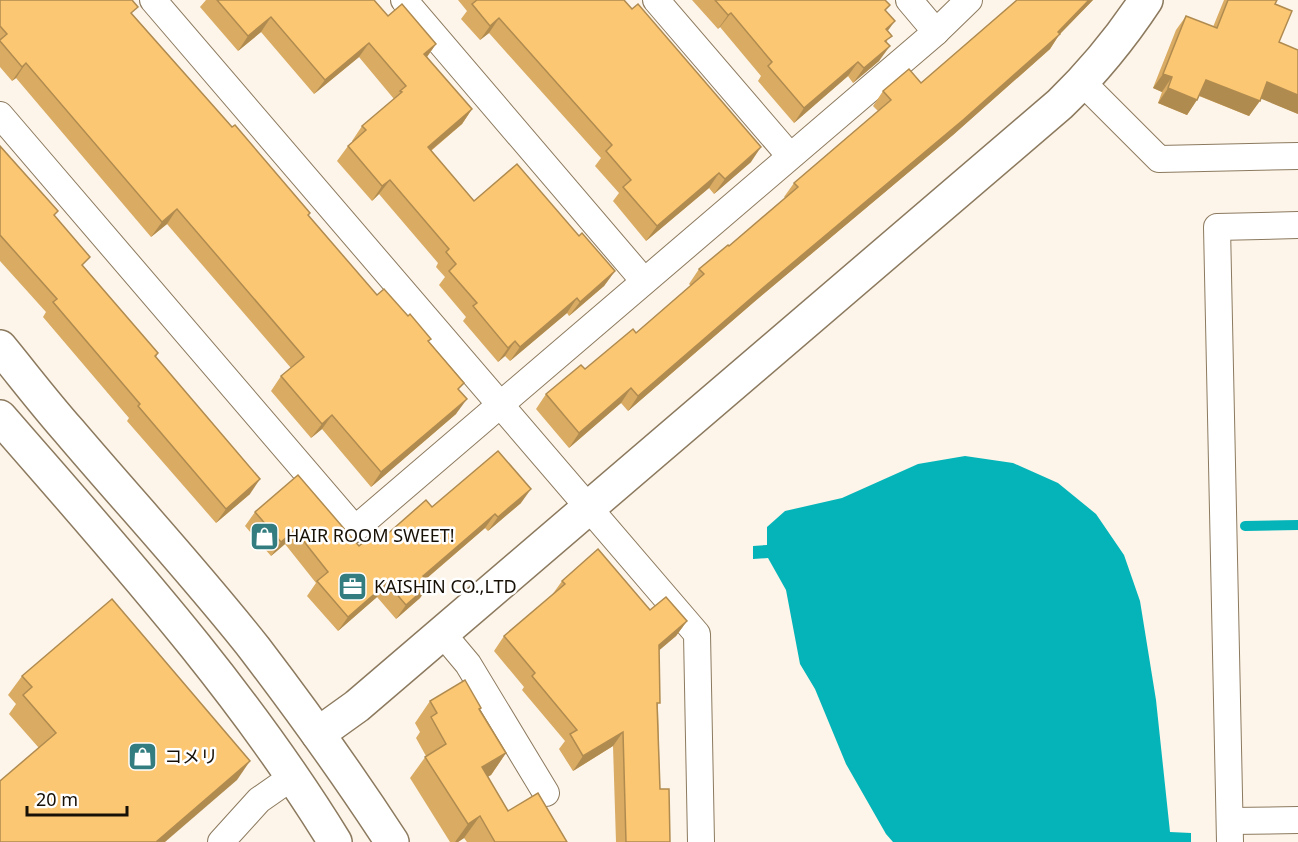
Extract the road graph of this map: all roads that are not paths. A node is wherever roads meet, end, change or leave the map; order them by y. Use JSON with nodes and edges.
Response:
{"nodes":[{"id":1,"x":153,"y":0,"type":"edge"},
{"id":2,"x":404,"y":0,"type":"edge"},
{"id":3,"x":656,"y":0,"type":"edge"},
{"id":4,"x":909,"y":0,"type":"edge"},
{"id":5,"x":969,"y":0,"type":"edge"},
{"id":6,"x":1146,"y":0,"type":"edge"},
{"id":7,"x":936,"y":32,"type":"junction"},
{"id":8,"x":1082,"y":82,"type":"junction"},
{"id":9,"x":0,"y":115,"type":"edge"},
{"id":10,"x":790,"y":156,"type":"junction"},
{"id":11,"x":1298,"y":156,"type":"edge"},
{"id":12,"x":1298,"y":225,"type":"edge"},
{"id":13,"x":645,"y":281,"type":"junction"},
{"id":14,"x":0,"y":347,"type":"edge"},
{"id":15,"x":500,"y":405,"type":"junction"},
{"id":16,"x":0,"y":417,"type":"edge"},
{"id":17,"x":588,"y":508,"type":"junction"},
{"id":18,"x":442,"y":633,"type":"junction"},
{"id":19,"x":318,"y":734,"type":"junction"},
{"id":20,"x":292,"y":777,"type":"junction"},
{"id":21,"x":546,"y":793,"type":"dead end"},
{"id":22,"x":1298,"y":820,"type":"edge"},
{"id":23,"x":1230,"y":832,"type":"edge"},
{"id":24,"x":221,"y":842,"type":"edge"},
{"id":25,"x":334,"y":842,"type":"edge"},
{"id":26,"x":392,"y":842,"type":"edge"},
{"id":27,"x":701,"y":842,"type":"edge"}],
"edges":[{"from":1,"to":15,"type":"street"},
{"from":2,"to":13,"type":"street"},
{"from":3,"to":10,"type":"street"},
{"from":4,"to":7,"type":"street"},
{"from":5,"to":7,"type":"street"},
{"from":6,"to":8,"type":"street"},
{"from":7,"to":10,"type":"street"},
{"from":8,"to":11,"type":"street"},
{"from":8,"to":17,"type":"street"},
{"from":9,"to":15,"type":"street"},
{"from":10,"to":13,"type":"street"},
{"from":12,"to":23,"type":"street"},
{"from":13,"to":15,"type":"street"},
{"from":14,"to":19,"type":"street"},
{"from":15,"to":17,"type":"street"},
{"from":16,"to":20,"type":"street"},
{"from":17,"to":18,"type":"street"},
{"from":17,"to":27,"type":"street"},
{"from":18,"to":19,"type":"street"},
{"from":18,"to":21,"type":"street"},
{"from":19,"to":26,"type":"street"},
{"from":20,"to":24,"type":"street"},
{"from":20,"to":25,"type":"street"},
{"from":22,"to":23,"type":"street"}]}
